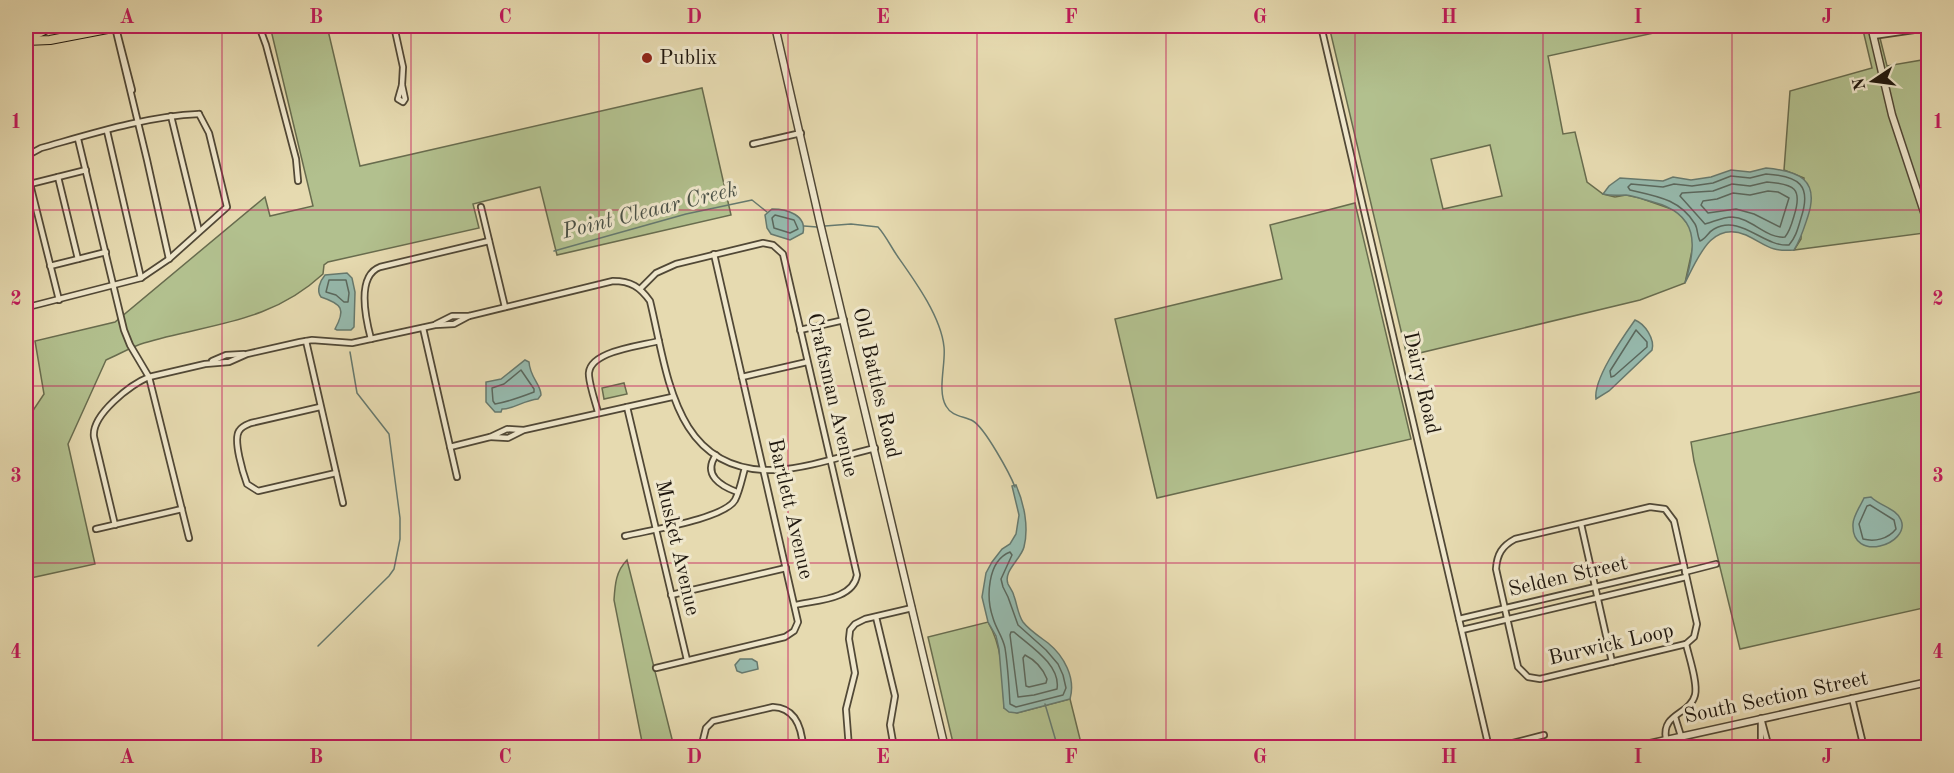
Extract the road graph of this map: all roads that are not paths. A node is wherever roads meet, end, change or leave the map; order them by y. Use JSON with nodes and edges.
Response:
{"nodes":[{"id":1,"x":65,"y":26,"type":"edge"},
{"id":2,"x":119,"y":26,"type":"edge"},
{"id":3,"x":259,"y":26,"type":"edge"},
{"id":4,"x":394,"y":26,"type":"edge"},
{"id":5,"x":775,"y":26,"type":"edge"},
{"id":6,"x":1322,"y":26,"type":"edge"},
{"id":7,"x":1870,"y":26,"type":"edge"},
{"id":8,"x":1929,"y":28,"type":"edge"},
{"id":9,"x":1873,"y":36,"type":"junction"},
{"id":10,"x":26,"y":40,"type":"edge"},
{"id":11,"x":402,"y":85,"type":"dead end"},
{"id":12,"x":204,"y":107,"type":"dead end"},
{"id":13,"x":199,"y":114,"type":"junction"},
{"id":14,"x":171,"y":116,"type":"junction"},
{"id":15,"x":138,"y":123,"type":"junction"},
{"id":16,"x":107,"y":131,"type":"junction"},
{"id":17,"x":801,"y":133,"type":"junction"},
{"id":18,"x":78,"y":139,"type":"junction"},
{"id":19,"x":753,"y":144,"type":"dead end"},
{"id":20,"x":28,"y":153,"type":"edge"},
{"id":21,"x":86,"y":170,"type":"junction"},
{"id":22,"x":58,"y":177,"type":"junction"},
{"id":23,"x":298,"y":182,"type":"dead end"},
{"id":24,"x":30,"y":184,"type":"junction"},
{"id":25,"x":481,"y":207,"type":"dead end"},
{"id":26,"x":1929,"y":224,"type":"edge"},
{"id":27,"x":199,"y":231,"type":"junction"},
{"id":28,"x":489,"y":241,"type":"junction"},
{"id":29,"x":106,"y":252,"type":"junction"},
{"id":30,"x":714,"y":254,"type":"junction"},
{"id":31,"x":78,"y":259,"type":"junction"},
{"id":32,"x":168,"y":260,"type":"junction"},
{"id":33,"x":50,"y":266,"type":"junction"},
{"id":34,"x":141,"y":278,"type":"junction"},
{"id":35,"x":113,"y":286,"type":"junction"},
{"id":36,"x":640,"y":289,"type":"junction"},
{"id":37,"x":59,"y":300,"type":"junction"},
{"id":38,"x":32,"y":306,"type":"dead end"},
{"id":39,"x":505,"y":307,"type":"junction"},
{"id":40,"x":844,"y":320,"type":"junction"},
{"id":41,"x":423,"y":328,"type":"junction"},
{"id":42,"x":800,"y":330,"type":"junction"},
{"id":43,"x":371,"y":339,"type":"junction"},
{"id":44,"x":306,"y":341,"type":"junction"},
{"id":45,"x":660,"y":342,"type":"junction"},
{"id":46,"x":807,"y":362,"type":"junction"},
{"id":47,"x":149,"y":377,"type":"junction"},
{"id":48,"x":742,"y":377,"type":"junction"},
{"id":49,"x":672,"y":397,"type":"junction"},
{"id":50,"x":321,"y":407,"type":"junction"},
{"id":51,"x":627,"y":407,"type":"junction"},
{"id":52,"x":598,"y":412,"type":"junction"},
{"id":53,"x":450,"y":447,"type":"junction"},
{"id":54,"x":875,"y":448,"type":"junction"},
{"id":55,"x":716,"y":455,"type":"junction"},
{"id":56,"x":830,"y":459,"type":"junction"},
{"id":57,"x":745,"y":468,"type":"junction"},
{"id":58,"x":764,"y":469,"type":"junction"},
{"id":59,"x":336,"y":473,"type":"junction"},
{"id":60,"x":457,"y":477,"type":"dead end"},
{"id":61,"x":737,"y":492,"type":"junction"},
{"id":62,"x":343,"y":503,"type":"dead end"},
{"id":63,"x":182,"y":509,"type":"junction"},
{"id":64,"x":1581,"y":524,"type":"junction"},
{"id":65,"x":115,"y":525,"type":"junction"},
{"id":66,"x":655,"y":528,"type":"junction"},
{"id":67,"x":96,"y":530,"type":"dead end"},
{"id":68,"x":625,"y":537,"type":"dead end"},
{"id":69,"x":189,"y":538,"type":"dead end"},
{"id":70,"x":1716,"y":564,"type":"dead end"},
{"id":71,"x":786,"y":568,"type":"junction"},
{"id":72,"x":1685,"y":572,"type":"junction"},
{"id":73,"x":1594,"y":588,"type":"junction"},
{"id":74,"x":671,"y":594,"type":"junction"},
{"id":75,"x":1597,"y":598,"type":"junction"},
{"id":76,"x":795,"y":605,"type":"junction"},
{"id":77,"x":912,"y":608,"type":"junction"},
{"id":78,"x":1505,"y":609,"type":"junction"},
{"id":79,"x":876,"y":617,"type":"junction"},
{"id":80,"x":1459,"y":619,"type":"junction"},
{"id":81,"x":1507,"y":619,"type":"junction"},
{"id":82,"x":1462,"y":630,"type":"junction"},
{"id":83,"x":1686,"y":644,"type":"junction"},
{"id":84,"x":687,"y":660,"type":"junction"},
{"id":85,"x":1612,"y":662,"type":"junction"},
{"id":86,"x":656,"y":668,"type":"dead end"},
{"id":87,"x":1929,"y":682,"type":"edge"},
{"id":88,"x":1852,"y":698,"type":"junction"},
{"id":89,"x":1674,"y":717,"type":"junction"},
{"id":90,"x":1761,"y":718,"type":"junction"},
{"id":91,"x":1544,"y":735,"type":"dead end"},
{"id":92,"x":1681,"y":736,"type":"junction"},
{"id":93,"x":1666,"y":739,"type":"junction"},
{"id":94,"x":701,"y":747,"type":"edge"},
{"id":95,"x":803,"y":747,"type":"edge"},
{"id":96,"x":849,"y":747,"type":"edge"},
{"id":97,"x":894,"y":747,"type":"edge"},
{"id":98,"x":945,"y":747,"type":"edge"},
{"id":99,"x":1491,"y":747,"type":"edge"},
{"id":100,"x":1630,"y":747,"type":"edge"},
{"id":101,"x":1759,"y":747,"type":"edge"},
{"id":102,"x":1768,"y":747,"type":"edge"},
{"id":103,"x":1864,"y":747,"type":"edge"}],
"edges":[{"from":1,"to":10,"type":"main road"},
{"from":2,"to":10,"type":"main road"},
{"from":2,"to":15,"type":"street"},
{"from":3,"to":23,"type":"street"},
{"from":4,"to":11,"type":"street"},
{"from":5,"to":17,"type":"street","name":"Old Battles Road"},
{"from":6,"to":80,"type":"street","name":"Dairy Road"},
{"from":7,"to":9,"type":"street"},
{"from":8,"to":9,"type":"street"},
{"from":9,"to":26,"type":"street"},
{"from":12,"to":13,"type":"street"},
{"from":13,"to":14,"type":"street"},
{"from":13,"to":27,"type":"street"},
{"from":14,"to":15,"type":"street"},
{"from":14,"to":27,"type":"street"},
{"from":15,"to":16,"type":"street"},
{"from":15,"to":32,"type":"street"},
{"from":16,"to":18,"type":"street"},
{"from":16,"to":34,"type":"street"},
{"from":17,"to":19,"type":"street"},
{"from":17,"to":40,"type":"street","name":"Old Battles Road"},
{"from":18,"to":20,"type":"street"},
{"from":18,"to":21,"type":"street"},
{"from":20,"to":24,"type":"street"},
{"from":21,"to":22,"type":"street"},
{"from":21,"to":29,"type":"street"},
{"from":22,"to":24,"type":"street"},
{"from":22,"to":31,"type":"street"},
{"from":24,"to":33,"type":"street"},
{"from":25,"to":28,"type":"street"},
{"from":27,"to":32,"type":"street"},
{"from":28,"to":39,"type":"street"},
{"from":28,"to":43,"type":"street"},
{"from":29,"to":31,"type":"street"},
{"from":29,"to":35,"type":"street"},
{"from":30,"to":36,"type":"street","name":"Craftsman Avenue"},
{"from":30,"to":42,"type":"street","name":"Craftsman Avenue"},
{"from":30,"to":48,"type":"street","name":"Bartlett Avenue"},
{"from":31,"to":33,"type":"street"},
{"from":32,"to":34,"type":"street"},
{"from":33,"to":37,"type":"street"},
{"from":34,"to":35,"type":"street"},
{"from":35,"to":37,"type":"street"},
{"from":35,"to":47,"type":"street"},
{"from":36,"to":39,"type":"street"},
{"from":36,"to":45,"type":"street"},
{"from":37,"to":38,"type":"street"},
{"from":39,"to":41,"type":"street"},
{"from":40,"to":42,"type":"street"},
{"from":40,"to":54,"type":"street","name":"Old Battles Road"},
{"from":41,"to":43,"type":"street"},
{"from":41,"to":53,"type":"street"},
{"from":42,"to":46,"type":"street","name":"Craftsman Avenue"},
{"from":43,"to":44,"type":"street"},
{"from":44,"to":47,"type":"street"},
{"from":44,"to":50,"type":"street"},
{"from":45,"to":49,"type":"street"},
{"from":45,"to":52,"type":"street"},
{"from":46,"to":48,"type":"street"},
{"from":46,"to":56,"type":"street","name":"Craftsman Avenue"},
{"from":47,"to":63,"type":"street"},
{"from":47,"to":65,"type":"street"},
{"from":48,"to":58,"type":"street","name":"Bartlett Avenue"},
{"from":49,"to":51,"type":"street"},
{"from":49,"to":55,"type":"street"},
{"from":50,"to":59,"type":"street"},
{"from":50,"to":59,"type":"street"},
{"from":51,"to":52,"type":"street"},
{"from":51,"to":66,"type":"street","name":"Musket Avenue"},
{"from":52,"to":53,"type":"street"},
{"from":53,"to":60,"type":"street"},
{"from":54,"to":56,"type":"street"},
{"from":54,"to":77,"type":"street","name":"Old Battles Road"},
{"from":55,"to":57,"type":"street"},
{"from":55,"to":61,"type":"street"},
{"from":56,"to":58,"type":"street"},
{"from":56,"to":76,"type":"street","name":"Craftsman Avenue"},
{"from":57,"to":58,"type":"street"},
{"from":57,"to":61,"type":"street"},
{"from":58,"to":71,"type":"street","name":"Bartlett Avenue"},
{"from":59,"to":62,"type":"street"},
{"from":61,"to":66,"type":"street"},
{"from":63,"to":65,"type":"street"},
{"from":63,"to":69,"type":"street"},
{"from":64,"to":72,"type":"street","name":"Burwick Loop"},
{"from":64,"to":73,"type":"street"},
{"from":64,"to":78,"type":"street","name":"Burwick Loop"},
{"from":65,"to":67,"type":"street"},
{"from":66,"to":68,"type":"street"},
{"from":66,"to":74,"type":"street","name":"Musket Avenue"},
{"from":70,"to":72,"type":"street","name":"Selden Street"},
{"from":71,"to":74,"type":"street"},
{"from":71,"to":76,"type":"street","name":"Bartlett Avenue"},
{"from":72,"to":73,"type":"street","name":"Selden Street"},
{"from":72,"to":75,"type":"street","name":"Selden Street"},
{"from":72,"to":83,"type":"street","name":"Burwick Loop"},
{"from":73,"to":75,"type":"street"},
{"from":73,"to":78,"type":"street","name":"Selden Street"},
{"from":74,"to":84,"type":"street","name":"Musket Avenue"},
{"from":75,"to":81,"type":"street","name":"Selden Street"},
{"from":75,"to":85,"type":"street"},
{"from":76,"to":84,"type":"street","name":"Bartlett Avenue"},
{"from":77,"to":79,"type":"street"},
{"from":77,"to":98,"type":"street","name":"Old Battles Road"},
{"from":78,"to":80,"type":"street","name":"Selden Street"},
{"from":78,"to":81,"type":"street","name":"Burwick Loop"},
{"from":79,"to":96,"type":"street"},
{"from":79,"to":97,"type":"street"},
{"from":80,"to":82,"type":"street","name":"Dairy Road"},
{"from":81,"to":82,"type":"street","name":"Selden Street"},
{"from":81,"to":85,"type":"street","name":"Burwick Loop"},
{"from":82,"to":99,"type":"street","name":"Dairy Road"},
{"from":83,"to":85,"type":"street","name":"Burwick Loop"},
{"from":83,"to":89,"type":"street"},
{"from":84,"to":86,"type":"street","name":"Bartlett Avenue"},
{"from":87,"to":88,"type":"street","name":"South Section Street"},
{"from":88,"to":90,"type":"street","name":"South Section Street"},
{"from":88,"to":103,"type":"street"},
{"from":89,"to":92,"type":"street"},
{"from":89,"to":93,"type":"street"},
{"from":90,"to":92,"type":"street","name":"South Section Street"},
{"from":90,"to":101,"type":"street"},
{"from":90,"to":102,"type":"street"},
{"from":91,"to":99,"type":"street"},
{"from":92,"to":93,"type":"street","name":"South Section Street"},
{"from":93,"to":100,"type":"street","name":"South Section Street"},
{"from":94,"to":95,"type":"street"}]}
